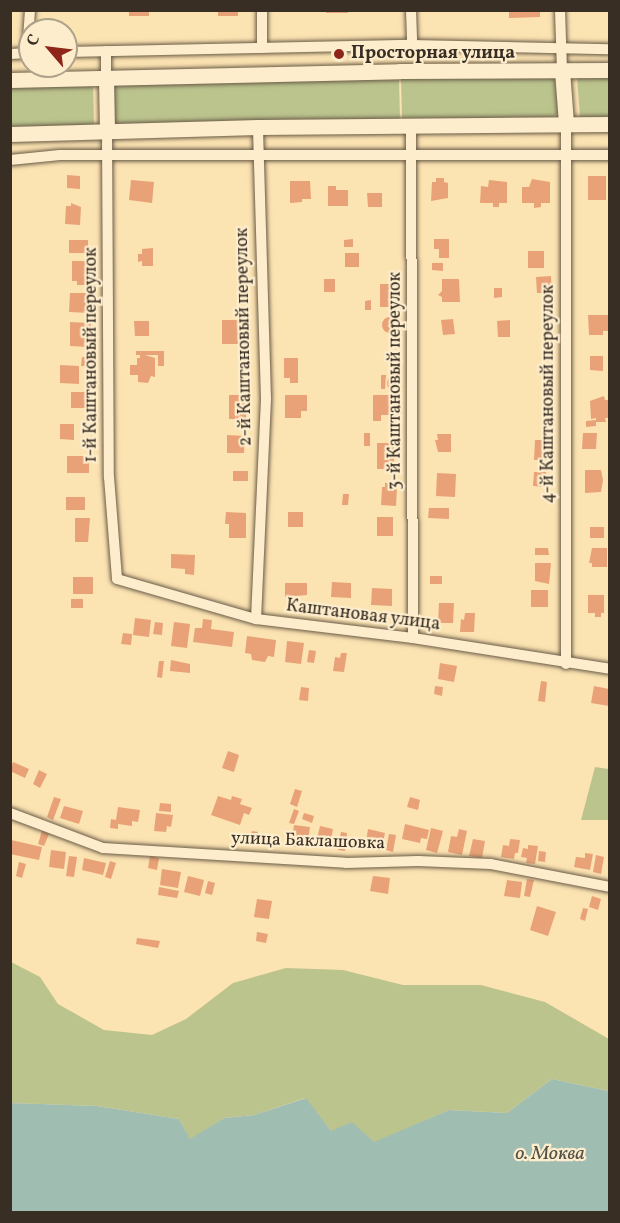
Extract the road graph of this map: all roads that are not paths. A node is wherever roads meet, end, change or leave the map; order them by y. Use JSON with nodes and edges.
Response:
{"nodes":[{"id":1,"x":261,"y":10,"type":"edge"},
{"id":2,"x":411,"y":10,"type":"edge"},
{"id":3,"x":560,"y":10,"type":"edge"},
{"id":4,"x":412,"y":45,"type":"junction"},
{"id":5,"x":262,"y":48,"type":"junction"},
{"id":6,"x":560,"y":48,"type":"junction"},
{"id":7,"x":609,"y":49,"type":"edge"},
{"id":8,"x":106,"y":51,"type":"junction"},
{"id":9,"x":78,"y":52,"type":"edge"},
{"id":10,"x":562,"y":70,"type":"junction"},
{"id":11,"x":609,"y":70,"type":"edge"},
{"id":12,"x":106,"y":78,"type":"junction"},
{"id":13,"x":10,"y":80,"type":"edge"},
{"id":14,"x":566,"y":123,"type":"junction"},
{"id":15,"x":609,"y":124,"type":"edge"},
{"id":16,"x":411,"y":125,"type":"junction"},
{"id":17,"x":258,"y":127,"type":"junction"},
{"id":18,"x":107,"y":131,"type":"junction"},
{"id":19,"x":10,"y":134,"type":"edge"},
{"id":20,"x":566,"y":155,"type":"junction"},
{"id":21,"x":609,"y":155,"type":"edge"},
{"id":22,"x":108,"y":156,"type":"junction"},
{"id":23,"x":259,"y":156,"type":"junction"},
{"id":24,"x":412,"y":156,"type":"junction"},
{"id":25,"x":10,"y":160,"type":"edge"},
{"id":26,"x":117,"y":579,"type":"joint"},
{"id":27,"x":256,"y":619,"type":"junction"},
{"id":28,"x":413,"y":638,"type":"junction"},
{"id":29,"x":566,"y":664,"type":"junction"},
{"id":30,"x":609,"y":669,"type":"edge"},
{"id":31,"x":10,"y":813,"type":"edge"},
{"id":32,"x":609,"y":887,"type":"edge"}],
"edges":[{"from":1,"to":5,"type":"street"},
{"from":2,"to":4,"type":"street"},
{"from":3,"to":6,"type":"street"},
{"from":4,"to":5,"type":"street"},
{"from":4,"to":6,"type":"street"},
{"from":5,"to":8,"type":"street"},
{"from":6,"to":7,"type":"street"},
{"from":6,"to":10,"type":"street"},
{"from":8,"to":9,"type":"street"},
{"from":8,"to":12,"type":"street"},
{"from":10,"to":11,"type":"main road"},
{"from":10,"to":12,"type":"main road"},
{"from":10,"to":14,"type":"main road"},
{"from":12,"to":13,"type":"main road"},
{"from":12,"to":18,"type":"main road"},
{"from":14,"to":15,"type":"main road"},
{"from":14,"to":16,"type":"main road"},
{"from":14,"to":20,"type":"street","name":"4-й Каштановый переулок"},
{"from":16,"to":17,"type":"main road"},
{"from":16,"to":24,"type":"street","name":"3-й Каштановый переулок"},
{"from":17,"to":18,"type":"main road"},
{"from":17,"to":23,"type":"street","name":"2-й Каштановый переулок"},
{"from":18,"to":19,"type":"main road"},
{"from":18,"to":22,"type":"street","name":"1-й Каштановый переулок"},
{"from":20,"to":21,"type":"street"},
{"from":20,"to":24,"type":"street"},
{"from":20,"to":29,"type":"street","name":"4-й Каштановый переулок"},
{"from":22,"to":23,"type":"street"},
{"from":22,"to":25,"type":"street"},
{"from":22,"to":26,"type":"street","name":"1-й Каштановый переулок"},
{"from":23,"to":24,"type":"street"},
{"from":23,"to":27,"type":"street","name":"2-й Каштановый переулок"},
{"from":24,"to":28,"type":"street","name":"3-й Каштановый переулок"},
{"from":26,"to":27,"type":"street","name":"Каштановая улица"},
{"from":27,"to":28,"type":"street","name":"Каштановая улица"},
{"from":28,"to":29,"type":"street","name":"Каштановая улица"},
{"from":29,"to":30,"type":"street","name":"Каштановая улица"},
{"from":31,"to":32,"type":"street","name":"улица Баклашовка"}]}
